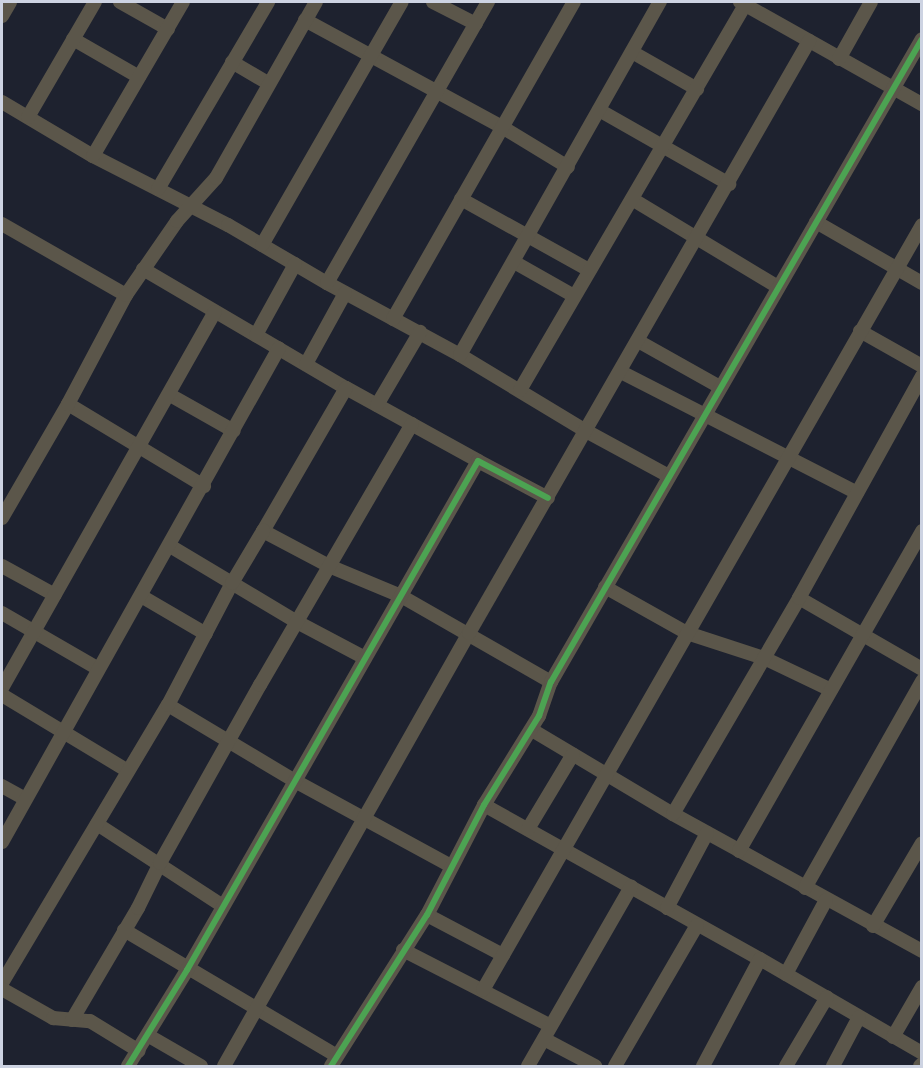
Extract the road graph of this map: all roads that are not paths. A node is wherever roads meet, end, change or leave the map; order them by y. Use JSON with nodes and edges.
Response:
{"nodes":[{"id":1,"x":10,"y":2,"type":"edge"},
{"id":2,"x":95,"y":2,"type":"edge"},
{"id":3,"x":120,"y":2,"type":"edge"},
{"id":4,"x":183,"y":2,"type":"edge"},
{"id":5,"x":268,"y":2,"type":"edge"},
{"id":6,"x":316,"y":2,"type":"edge"},
{"id":7,"x":402,"y":2,"type":"edge"},
{"id":8,"x":433,"y":2,"type":"edge"},
{"id":9,"x":488,"y":2,"type":"edge"},
{"id":10,"x":574,"y":2,"type":"edge"},
{"id":11,"x":660,"y":2,"type":"edge"},
{"id":12,"x":744,"y":2,"type":"edge"},
{"id":13,"x":871,"y":2,"type":"edge"},
{"id":14,"x":2,"y":16,"type":"edge"},
{"id":15,"x":305,"y":20,"type":"junction"},
{"id":16,"x":476,"y":24,"type":"junction"},
{"id":17,"x":168,"y":28,"type":"junction"},
{"id":18,"x":73,"y":39,"type":"junction"},
{"id":19,"x":921,"y":39,"type":"edge"},
{"id":20,"x":809,"y":41,"type":"junction"},
{"id":21,"x":632,"y":52,"type":"junction"},
{"id":22,"x":371,"y":56,"type":"junction"},
{"id":23,"x":839,"y":59,"type":"junction"},
{"id":24,"x":232,"y":62,"type":"junction"},
{"id":25,"x":139,"y":77,"type":"junction"},
{"id":26,"x":268,"y":83,"type":"junction"},
{"id":27,"x":697,"y":89,"type":"junction"},
{"id":28,"x":893,"y":89,"type":"junction"},
{"id":29,"x":437,"y":92,"type":"junction"},
{"id":30,"x":2,"y":102,"type":"edge"},
{"id":31,"x":921,"y":105,"type":"edge"},
{"id":32,"x":599,"y":110,"type":"junction"},
{"id":33,"x":28,"y":117,"type":"junction"},
{"id":34,"x":502,"y":127,"type":"junction"},
{"id":35,"x":664,"y":147,"type":"junction"},
{"id":36,"x":93,"y":156,"type":"junction"},
{"id":37,"x":568,"y":167,"type":"junction"},
{"id":38,"x":729,"y":184,"type":"junction"},
{"id":39,"x":158,"y":189,"type":"junction"},
{"id":40,"x":461,"y":199,"type":"junction"},
{"id":41,"x":632,"y":199,"type":"junction"},
{"id":42,"x":190,"y":206,"type":"junction"},
{"id":43,"x":816,"y":222,"type":"junction"},
{"id":44,"x":2,"y":224,"type":"edge"},
{"id":45,"x":921,"y":225,"type":"edge"},
{"id":46,"x":529,"y":237,"type":"junction"},
{"id":47,"x":698,"y":238,"type":"junction"},
{"id":48,"x":262,"y":245,"type":"junction"},
{"id":49,"x":514,"y":262,"type":"junction"},
{"id":50,"x":295,"y":264,"type":"junction"},
{"id":51,"x":143,"y":269,"type":"junction"},
{"id":52,"x":896,"y":269,"type":"junction"},
{"id":53,"x":590,"y":270,"type":"junction"},
{"id":54,"x":327,"y":283,"type":"junction"},
{"id":55,"x":921,"y":283,"type":"edge"},
{"id":56,"x":778,"y":287,"type":"junction"},
{"id":57,"x":345,"y":293,"type":"junction"},
{"id":58,"x":126,"y":295,"type":"junction"},
{"id":59,"x":574,"y":296,"type":"junction"},
{"id":60,"x":215,"y":312,"type":"junction"},
{"id":61,"x":393,"y":319,"type":"junction"},
{"id":62,"x":860,"y":331,"type":"junction"},
{"id":63,"x":420,"y":332,"type":"junction"},
{"id":64,"x":256,"y":335,"type":"junction"},
{"id":65,"x":638,"y":341,"type":"junction"},
{"id":66,"x":279,"y":348,"type":"junction"},
{"id":67,"x":460,"y":355,"type":"junction"},
{"id":68,"x":306,"y":364,"type":"junction"},
{"id":69,"x":921,"y":366,"type":"edge"},
{"id":70,"x":621,"y":372,"type":"junction"},
{"id":71,"x":921,"y":376,"type":"edge"},
{"id":72,"x":720,"y":387,"type":"junction"},
{"id":73,"x":346,"y":388,"type":"junction"},
{"id":74,"x":520,"y":390,"type":"junction"},
{"id":75,"x":170,"y":395,"type":"junction"},
{"id":76,"x":68,"y":404,"type":"junction"},
{"id":77,"x":377,"y":405,"type":"junction"},
{"id":78,"x":702,"y":416,"type":"junction"},
{"id":79,"x":412,"y":424,"type":"junction"},
{"id":80,"x":586,"y":431,"type":"junction"},
{"id":81,"x":234,"y":432,"type":"junction"},
{"id":82,"x":141,"y":446,"type":"junction"},
{"id":83,"x":787,"y":456,"type":"junction"},
{"id":84,"x":478,"y":460,"type":"junction"},
{"id":85,"x":669,"y":477,"type":"junction"},
{"id":86,"x":204,"y":486,"type":"junction"},
{"id":87,"x":857,"y":493,"type":"junction"},
{"id":88,"x":548,"y":498,"type":"junction"},
{"id":89,"x":2,"y":518,"type":"edge"},
{"id":90,"x":263,"y":531,"type":"junction"},
{"id":91,"x":921,"y":531,"type":"edge"},
{"id":92,"x":170,"y":546,"type":"junction"},
{"id":93,"x":2,"y":566,"type":"edge"},
{"id":94,"x":329,"y":567,"type":"junction"},
{"id":95,"x":232,"y":583,"type":"junction"},
{"id":96,"x":605,"y":587,"type":"junction"},
{"id":97,"x":55,"y":595,"type":"junction"},
{"id":98,"x":141,"y":596,"type":"junction"},
{"id":99,"x":401,"y":596,"type":"junction"},
{"id":100,"x":799,"y":598,"type":"junction"},
{"id":101,"x":2,"y":613,"type":"edge"},
{"id":102,"x":297,"y":622,"type":"junction"},
{"id":103,"x":34,"y":632,"type":"junction"},
{"id":104,"x":469,"y":633,"type":"junction"},
{"id":105,"x":687,"y":633,"type":"junction"},
{"id":106,"x":206,"y":634,"type":"junction"},
{"id":107,"x":862,"y":635,"type":"junction"},
{"id":108,"x":365,"y":658,"type":"junction"},
{"id":109,"x":764,"y":658,"type":"junction"},
{"id":110,"x":97,"y":668,"type":"junction"},
{"id":111,"x":921,"y":669,"type":"edge"},
{"id":112,"x":921,"y":681,"type":"edge"},
{"id":113,"x":550,"y":682,"type":"junction"},
{"id":114,"x":2,"y":688,"type":"edge"},
{"id":115,"x":831,"y":690,"type":"junction"},
{"id":116,"x":2,"y":695,"type":"edge"},
{"id":117,"x":168,"y":705,"type":"junction"},
{"id":118,"x":532,"y":730,"type":"junction"},
{"id":119,"x":63,"y":732,"type":"junction"},
{"id":120,"x":228,"y":743,"type":"junction"},
{"id":121,"x":573,"y":754,"type":"junction"},
{"id":122,"x":128,"y":771,"type":"junction"},
{"id":123,"x":606,"y":773,"type":"junction"},
{"id":124,"x":295,"y":781,"type":"junction"},
{"id":125,"x":2,"y":786,"type":"edge"},
{"id":126,"x":25,"y":799,"type":"junction"},
{"id":127,"x":484,"y":804,"type":"junction"},
{"id":128,"x":673,"y":814,"type":"junction"},
{"id":129,"x":366,"y":819,"type":"junction"},
{"id":130,"x":97,"y":824,"type":"junction"},
{"id":131,"x":528,"y":829,"type":"junction"},
{"id":132,"x":707,"y":833,"type":"junction"},
{"id":133,"x":2,"y":842,"type":"edge"},
{"id":134,"x":921,"y":843,"type":"edge"},
{"id":135,"x":564,"y":849,"type":"junction"},
{"id":136,"x":739,"y":851,"type":"junction"},
{"id":137,"x":160,"y":863,"type":"junction"},
{"id":138,"x":452,"y":866,"type":"junction"},
{"id":139,"x":631,"y":888,"type":"junction"},
{"id":140,"x":805,"y":888,"type":"junction"},
{"id":141,"x":826,"y":900,"type":"junction"},
{"id":142,"x":223,"y":906,"type":"junction"},
{"id":143,"x":667,"y":908,"type":"junction"},
{"id":144,"x":427,"y":915,"type":"junction"},
{"id":145,"x":697,"y":925,"type":"junction"},
{"id":146,"x":873,"y":926,"type":"junction"},
{"id":147,"x":124,"y":930,"type":"junction"},
{"id":148,"x":403,"y":950,"type":"junction"},
{"id":149,"x":921,"y":951,"type":"edge"},
{"id":150,"x":503,"y":955,"type":"junction"},
{"id":151,"x":760,"y":959,"type":"junction"},
{"id":152,"x":187,"y":970,"type":"junction"},
{"id":153,"x":786,"y":974,"type":"junction"},
{"id":154,"x":2,"y":983,"type":"edge"},
{"id":155,"x":921,"y":987,"type":"edge"},
{"id":156,"x":2,"y":989,"type":"edge"},
{"id":157,"x":483,"y":990,"type":"junction"},
{"id":158,"x":827,"y":997,"type":"junction"},
{"id":159,"x":255,"y":1010,"type":"junction"},
{"id":160,"x":860,"y":1017,"type":"junction"},
{"id":161,"x":72,"y":1020,"type":"junction"},
{"id":162,"x":548,"y":1032,"type":"junction"},
{"id":163,"x":148,"y":1036,"type":"junction"},
{"id":164,"x":894,"y":1037,"type":"junction"},
{"id":165,"x":139,"y":1050,"type":"junction"},
{"id":166,"x":921,"y":1053,"type":"edge"},
{"id":167,"x":334,"y":1061,"type":"edge"},
{"id":168,"x":128,"y":1066,"type":"edge"},
{"id":169,"x":201,"y":1066,"type":"edge"},
{"id":170,"x":224,"y":1066,"type":"edge"},
{"id":171,"x":528,"y":1066,"type":"edge"},
{"id":172,"x":595,"y":1066,"type":"edge"},
{"id":173,"x":615,"y":1066,"type":"edge"},
{"id":174,"x":703,"y":1066,"type":"edge"},
{"id":175,"x":786,"y":1066,"type":"edge"},
{"id":176,"x":833,"y":1066,"type":"edge"}],
"edges":[{"from":1,"to":14,"type":"street"},
{"from":2,"to":18,"type":"street"},
{"from":3,"to":17,"type":"street"},
{"from":4,"to":17,"type":"street"},
{"from":5,"to":24,"type":"street"},
{"from":6,"to":15,"type":"street"},
{"from":7,"to":22,"type":"street"},
{"from":8,"to":16,"type":"street"},
{"from":9,"to":16,"type":"street"},
{"from":10,"to":34,"type":"street"},
{"from":11,"to":21,"type":"street"},
{"from":12,"to":20,"type":"street"},
{"from":12,"to":27,"type":"street"},
{"from":13,"to":23,"type":"street"},
{"from":15,"to":22,"type":"street"},
{"from":15,"to":26,"type":"street"},
{"from":16,"to":29,"type":"street"},
{"from":17,"to":25,"type":"street"},
{"from":18,"to":25,"type":"street"},
{"from":18,"to":33,"type":"street"},
{"from":19,"to":28,"type":"street"},
{"from":20,"to":23,"type":"street"},
{"from":20,"to":38,"type":"street"},
{"from":21,"to":27,"type":"street"},
{"from":21,"to":32,"type":"street"},
{"from":22,"to":29,"type":"street"},
{"from":22,"to":48,"type":"street"},
{"from":23,"to":28,"type":"street"},
{"from":24,"to":26,"type":"street"},
{"from":24,"to":39,"type":"street"},
{"from":25,"to":36,"type":"street"},
{"from":26,"to":42,"type":"street"},
{"from":27,"to":35,"type":"street"},
{"from":28,"to":31,"type":"street"},
{"from":28,"to":43,"type":"street"},
{"from":29,"to":34,"type":"street"},
{"from":29,"to":54,"type":"street"},
{"from":30,"to":33,"type":"street"},
{"from":32,"to":35,"type":"street"},
{"from":32,"to":37,"type":"street"},
{"from":33,"to":36,"type":"street"},
{"from":34,"to":37,"type":"street"},
{"from":34,"to":40,"type":"street"},
{"from":35,"to":38,"type":"street"},
{"from":35,"to":41,"type":"street"},
{"from":36,"to":39,"type":"street"},
{"from":37,"to":46,"type":"street"},
{"from":38,"to":47,"type":"street"},
{"from":39,"to":42,"type":"street"},
{"from":40,"to":46,"type":"street"},
{"from":40,"to":61,"type":"street"},
{"from":41,"to":47,"type":"street"},
{"from":41,"to":53,"type":"street"},
{"from":42,"to":48,"type":"street"},
{"from":42,"to":51,"type":"street"},
{"from":43,"to":52,"type":"street"},
{"from":43,"to":56,"type":"street"},
{"from":44,"to":58,"type":"street"},
{"from":45,"to":52,"type":"street"},
{"from":46,"to":49,"type":"street"},
{"from":46,"to":53,"type":"street"},
{"from":47,"to":56,"type":"street"},
{"from":47,"to":65,"type":"street"},
{"from":48,"to":50,"type":"street"},
{"from":49,"to":59,"type":"street"},
{"from":49,"to":67,"type":"street"},
{"from":50,"to":54,"type":"street"},
{"from":50,"to":64,"type":"street"},
{"from":51,"to":58,"type":"street"},
{"from":51,"to":60,"type":"street"},
{"from":52,"to":55,"type":"street"},
{"from":52,"to":62,"type":"street"},
{"from":53,"to":59,"type":"street"},
{"from":54,"to":57,"type":"street"},
{"from":56,"to":72,"type":"street"},
{"from":57,"to":61,"type":"street"},
{"from":57,"to":68,"type":"street"},
{"from":58,"to":76,"type":"street"},
{"from":59,"to":74,"type":"street"},
{"from":60,"to":64,"type":"street"},
{"from":60,"to":75,"type":"street"},
{"from":61,"to":63,"type":"street"},
{"from":62,"to":69,"type":"street"},
{"from":62,"to":83,"type":"street"},
{"from":63,"to":67,"type":"street"},
{"from":63,"to":77,"type":"street"},
{"from":64,"to":66,"type":"street"},
{"from":65,"to":70,"type":"street"},
{"from":65,"to":72,"type":"street"},
{"from":66,"to":68,"type":"street"},
{"from":66,"to":81,"type":"street"},
{"from":67,"to":74,"type":"street"},
{"from":68,"to":73,"type":"street"},
{"from":70,"to":78,"type":"street"},
{"from":70,"to":80,"type":"street"},
{"from":71,"to":87,"type":"street"},
{"from":72,"to":78,"type":"street"},
{"from":73,"to":77,"type":"street"},
{"from":73,"to":90,"type":"street"},
{"from":74,"to":80,"type":"street"},
{"from":75,"to":81,"type":"street"},
{"from":75,"to":82,"type":"street"},
{"from":76,"to":82,"type":"street"},
{"from":76,"to":89,"type":"street"},
{"from":77,"to":79,"type":"street"},
{"from":78,"to":83,"type":"street"},
{"from":78,"to":85,"type":"street"},
{"from":79,"to":84,"type":"street"},
{"from":79,"to":94,"type":"street"},
{"from":80,"to":85,"type":"street"},
{"from":80,"to":88,"type":"street"},
{"from":81,"to":86,"type":"street"},
{"from":82,"to":86,"type":"street"},
{"from":82,"to":97,"type":"street"},
{"from":83,"to":87,"type":"street"},
{"from":83,"to":105,"type":"street"},
{"from":84,"to":88,"type":"street"},
{"from":84,"to":99,"type":"street"},
{"from":85,"to":96,"type":"street"},
{"from":86,"to":92,"type":"street"},
{"from":87,"to":100,"type":"street"},
{"from":88,"to":104,"type":"street"},
{"from":90,"to":94,"type":"street"},
{"from":90,"to":95,"type":"street"},
{"from":91,"to":107,"type":"street"},
{"from":92,"to":95,"type":"street"},
{"from":92,"to":98,"type":"street"},
{"from":93,"to":97,"type":"street"},
{"from":94,"to":99,"type":"street"},
{"from":94,"to":102,"type":"street"},
{"from":95,"to":102,"type":"street"},
{"from":95,"to":106,"type":"street"},
{"from":96,"to":105,"type":"street"},
{"from":96,"to":113,"type":"street"},
{"from":97,"to":103,"type":"street"},
{"from":98,"to":106,"type":"street"},
{"from":98,"to":110,"type":"street"},
{"from":99,"to":104,"type":"street"},
{"from":99,"to":108,"type":"street"},
{"from":100,"to":107,"type":"street"},
{"from":100,"to":109,"type":"street"},
{"from":101,"to":103,"type":"street"},
{"from":102,"to":108,"type":"street"},
{"from":102,"to":120,"type":"street"},
{"from":103,"to":110,"type":"street"},
{"from":103,"to":114,"type":"street"},
{"from":104,"to":113,"type":"street"},
{"from":104,"to":129,"type":"street"},
{"from":105,"to":109,"type":"street"},
{"from":105,"to":123,"type":"street"},
{"from":106,"to":117,"type":"street"},
{"from":107,"to":111,"type":"street"},
{"from":107,"to":115,"type":"street"},
{"from":108,"to":124,"type":"street"},
{"from":109,"to":115,"type":"street"},
{"from":109,"to":128,"type":"street"},
{"from":110,"to":119,"type":"street"},
{"from":112,"to":140,"type":"street"},
{"from":113,"to":118,"type":"street"},
{"from":115,"to":136,"type":"street"},
{"from":116,"to":119,"type":"street"},
{"from":117,"to":120,"type":"street"},
{"from":117,"to":122,"type":"street"},
{"from":118,"to":121,"type":"street"},
{"from":118,"to":127,"type":"street"},
{"from":119,"to":122,"type":"street"},
{"from":119,"to":126,"type":"street"},
{"from":120,"to":124,"type":"street"},
{"from":120,"to":137,"type":"street"},
{"from":121,"to":123,"type":"street"},
{"from":121,"to":131,"type":"street"},
{"from":122,"to":130,"type":"street"},
{"from":123,"to":128,"type":"street"},
{"from":123,"to":135,"type":"street"},
{"from":124,"to":129,"type":"street"},
{"from":124,"to":142,"type":"street"},
{"from":125,"to":126,"type":"street"},
{"from":126,"to":133,"type":"street"},
{"from":127,"to":131,"type":"street"},
{"from":127,"to":138,"type":"street"},
{"from":128,"to":132,"type":"street"},
{"from":129,"to":138,"type":"street"},
{"from":129,"to":159,"type":"street"},
{"from":130,"to":137,"type":"street"},
{"from":130,"to":154,"type":"street"},
{"from":131,"to":135,"type":"street"},
{"from":132,"to":136,"type":"street"},
{"from":132,"to":143,"type":"street"},
{"from":134,"to":146,"type":"street"},
{"from":135,"to":139,"type":"street"},
{"from":135,"to":150,"type":"street"},
{"from":136,"to":140,"type":"street"},
{"from":137,"to":142,"type":"street"},
{"from":137,"to":147,"type":"street"},
{"from":138,"to":144,"type":"street"},
{"from":139,"to":143,"type":"street"},
{"from":139,"to":162,"type":"street"},
{"from":140,"to":141,"type":"street"},
{"from":141,"to":146,"type":"street"},
{"from":141,"to":153,"type":"street"},
{"from":142,"to":152,"type":"street"},
{"from":143,"to":145,"type":"street"},
{"from":144,"to":148,"type":"street"},
{"from":144,"to":150,"type":"street"},
{"from":145,"to":151,"type":"street"},
{"from":145,"to":173,"type":"street"},
{"from":146,"to":149,"type":"street"},
{"from":147,"to":152,"type":"street"},
{"from":147,"to":161,"type":"street"},
{"from":148,"to":157,"type":"street"},
{"from":148,"to":167,"type":"street"},
{"from":150,"to":157,"type":"street"},
{"from":151,"to":153,"type":"street"},
{"from":151,"to":174,"type":"street"},
{"from":152,"to":159,"type":"street"},
{"from":152,"to":163,"type":"street"},
{"from":153,"to":158,"type":"street"},
{"from":155,"to":164,"type":"street"},
{"from":156,"to":161,"type":"street"},
{"from":157,"to":162,"type":"street"},
{"from":158,"to":160,"type":"street"},
{"from":158,"to":175,"type":"street"},
{"from":159,"to":167,"type":"street"},
{"from":159,"to":170,"type":"street"},
{"from":160,"to":164,"type":"street"},
{"from":160,"to":176,"type":"street"},
{"from":161,"to":165,"type":"street"},
{"from":162,"to":171,"type":"street"},
{"from":162,"to":172,"type":"street"},
{"from":163,"to":165,"type":"street"},
{"from":163,"to":169,"type":"street"},
{"from":164,"to":166,"type":"street"},
{"from":165,"to":168,"type":"street"}]}
